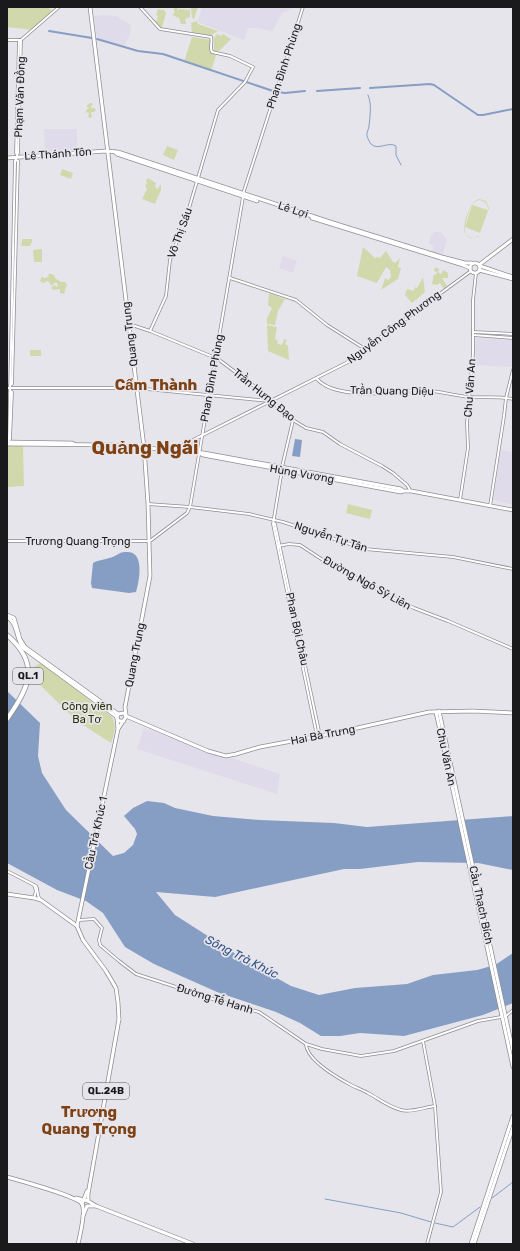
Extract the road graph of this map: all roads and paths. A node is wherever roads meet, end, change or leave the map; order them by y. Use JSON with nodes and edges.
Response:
{"nodes":[{"id":1,"x":59,"y":7,"type":"edge"},
{"id":2,"x":90,"y":7,"type":"edge"},
{"id":3,"x":140,"y":7,"type":"edge"},
{"id":4,"x":303,"y":7,"type":"edge"},
{"id":5,"x":7,"y":40,"type":"edge"},
{"id":6,"x":20,"y":40,"type":"junction"},
{"id":7,"x":108,"y":151,"type":"junction"},
{"id":8,"x":17,"y":157,"type":"junction"},
{"id":9,"x":7,"y":158,"type":"edge"},
{"id":10,"x":198,"y":179,"type":"junction"},
{"id":11,"x":243,"y":195,"type":"junction"},
{"id":12,"x":513,"y":239,"type":"edge"},
{"id":13,"x":432,"y":255,"type":"junction"},
{"id":14,"x":472,"y":263,"type":"junction"},
{"id":15,"x":470,"y":270,"type":"junction"},
{"id":16,"x":478,"y":270,"type":"junction"},
{"id":17,"x":230,"y":278,"type":"junction"},
{"id":18,"x":513,"y":278,"type":"edge"},
{"id":19,"x":129,"y":324,"type":"junction"},
{"id":20,"x":150,"y":331,"type":"junction"},
{"id":21,"x":473,"y":332,"type":"junction"},
{"id":22,"x":513,"y":334,"type":"edge"},
{"id":23,"x":473,"y":335,"type":"junction"},
{"id":24,"x":513,"y":338,"type":"edge"},
{"id":25,"x":365,"y":349,"type":"junction"},
{"id":26,"x":215,"y":358,"type":"junction"},
{"id":27,"x":513,"y":370,"type":"edge"},
{"id":28,"x":317,"y":379,"type":"junction"},
{"id":29,"x":512,"y":380,"type":"edge"},
{"id":30,"x":7,"y":388,"type":"edge"},
{"id":31,"x":10,"y":388,"type":"junction"},
{"id":32,"x":136,"y":388,"type":"junction"},
{"id":33,"x":209,"y":395,"type":"junction"},
{"id":34,"x":469,"y":397,"type":"junction"},
{"id":35,"x":506,"y":398,"type":"junction"},
{"id":36,"x":513,"y":399,"type":"edge"},
{"id":37,"x":271,"y":401,"type":"junction"},
{"id":38,"x":293,"y":420,"type":"junction"},
{"id":39,"x":201,"y":436,"type":"junction"},
{"id":40,"x":8,"y":442,"type":"edge"},
{"id":41,"x":144,"y":448,"type":"junction"},
{"id":42,"x":176,"y":450,"type":"junction"},
{"id":43,"x":199,"y":453,"type":"junction"},
{"id":44,"x":282,"y":469,"type":"junction"},
{"id":45,"x":411,"y":491,"type":"junction"},
{"id":46,"x":460,"y":500,"type":"junction"},
{"id":47,"x":148,"y":504,"type":"junction"},
{"id":48,"x":490,"y":506,"type":"junction"},
{"id":49,"x":190,"y":507,"type":"junction"},
{"id":50,"x":513,"y":510,"type":"edge"},
{"id":51,"x":273,"y":519,"type":"junction"},
{"id":52,"x":7,"y":541,"type":"edge"},
{"id":53,"x":150,"y":541,"type":"junction"},
{"id":54,"x":279,"y":546,"type":"junction"},
{"id":55,"x":513,"y":569,"type":"edge"},
{"id":56,"x":7,"y":616,"type":"edge"},
{"id":57,"x":7,"y":635,"type":"edge"},
{"id":58,"x":513,"y":649,"type":"edge"},
{"id":59,"x":125,"y":707,"type":"junction"},
{"id":60,"x":437,"y":712,"type":"junction"},
{"id":61,"x":513,"y":713,"type":"edge"},
{"id":62,"x":118,"y":715,"type":"junction"},
{"id":63,"x":125,"y":718,"type":"junction"},
{"id":64,"x":7,"y":719,"type":"edge"},
{"id":65,"x":118,"y":729,"type":"junction"},
{"id":66,"x":318,"y":736,"type":"junction"},
{"id":67,"x":457,"y":802,"type":"joint"},
{"id":68,"x":7,"y":871,"type":"edge"},
{"id":69,"x":34,"y":885,"type":"junction"},
{"id":70,"x":7,"y":894,"type":"edge"},
{"id":71,"x":34,"y":898,"type":"junction"},
{"id":72,"x":41,"y":900,"type":"junction"},
{"id":73,"x":78,"y":920,"type":"junction"},
{"id":74,"x":78,"y":928,"type":"junction"},
{"id":75,"x":513,"y":1010,"type":"edge"},
{"id":76,"x":504,"y":1016,"type":"junction"},
{"id":77,"x":423,"y":1041,"type":"junction"},
{"id":78,"x":306,"y":1044,"type":"junction"},
{"id":79,"x":513,"y":1051,"type":"edge"},
{"id":80,"x":513,"y":1065,"type":"edge"},
{"id":81,"x":435,"y":1106,"type":"junction"},
{"id":82,"x":513,"y":1116,"type":"edge"},
{"id":83,"x":513,"y":1127,"type":"edge"},
{"id":84,"x":7,"y":1177,"type":"edge"},
{"id":85,"x":492,"y":1186,"type":"junction"},
{"id":86,"x":88,"y":1189,"type":"junction"},
{"id":87,"x":72,"y":1198,"type":"junction"},
{"id":88,"x":84,"y":1199,"type":"junction"},
{"id":89,"x":88,"y":1201,"type":"junction"},
{"id":90,"x":82,"y":1204,"type":"junction"},
{"id":91,"x":87,"y":1206,"type":"junction"},
{"id":92,"x":96,"y":1206,"type":"junction"},
{"id":93,"x":83,"y":1216,"type":"junction"},
{"id":94,"x":476,"y":1236,"type":"junction"},
{"id":95,"x":78,"y":1244,"type":"edge"},
{"id":96,"x":194,"y":1244,"type":"edge"},
{"id":97,"x":427,"y":1244,"type":"edge"},
{"id":98,"x":471,"y":1244,"type":"edge"},
{"id":99,"x":474,"y":1244,"type":"edge"}],
"edges":[{"from":1,"to":6,"type":"street"},
{"from":2,"to":7,"type":"main road","name":"Quang Trung"},
{"from":3,"to":10,"type":"street","name":"Võ Thị Sáu"},
{"from":4,"to":11,"type":"street","name":"Phan Đình Phùng"},
{"from":5,"to":6,"type":"street"},
{"from":6,"to":8,"type":"street","name":"Phạm Văn Đồng"},
{"from":7,"to":8,"type":"main road","name":"Lê Thánh Tôn"},
{"from":7,"to":10,"type":"main road","name":"Lê Lợi"},
{"from":7,"to":19,"type":"main road","name":"Quang Trung"},
{"from":8,"to":9,"type":"main road","name":"Lê Thánh Tôn"},
{"from":8,"to":31,"type":"street","name":"Phạm Văn Đồng"},
{"from":10,"to":11,"type":"main road","name":"Lê Lợi"},
{"from":10,"to":20,"type":"street","name":"Võ Thị Sáu"},
{"from":11,"to":13,"type":"main road","name":"Lê Lợi"},
{"from":11,"to":17,"type":"street","name":"Phan Đình Phùng"},
{"from":12,"to":16,"type":"main road"},
{"from":13,"to":14,"type":"main road","name":"Lê Lợi"},
{"from":13,"to":15,"type":"main road","name":"Lê Lợi"},
{"from":14,"to":15,"type":"main road"},
{"from":14,"to":16,"type":"main road","name":"Lê Lợi"},
{"from":15,"to":16,"type":"main road","name":"Lê Lợi"},
{"from":15,"to":25,"type":"street","name":"Nguyễn Công Phương"},
{"from":16,"to":18,"type":"main road"},
{"from":16,"to":21,"type":"street","name":"Chu Văn An"},
{"from":17,"to":25,"type":"street"},
{"from":17,"to":26,"type":"street","name":"Phan Đình Phùng"},
{"from":19,"to":20,"type":"street","name":"Trần Hưng Đạo"},
{"from":19,"to":32,"type":"main road","name":"Quang Trung"},
{"from":20,"to":26,"type":"street","name":"Trần Hưng Đạo"},
{"from":21,"to":22,"type":"street"},
{"from":21,"to":23,"type":"street","name":"Chu Văn An"},
{"from":23,"to":24,"type":"street"},
{"from":23,"to":34,"type":"street","name":"Chu Văn An"},
{"from":25,"to":28,"type":"street","name":"Nguyễn Công Phương"},
{"from":26,"to":33,"type":"street","name":"Phan Đình Phùng"},
{"from":26,"to":37,"type":"street","name":"Trần Hưng Đạo"},
{"from":27,"to":29,"type":"street"},
{"from":28,"to":34,"type":"street","name":"Trần Quang Diệu"},
{"from":28,"to":37,"type":"street","name":"Nguyễn Công Phương"},
{"from":29,"to":35,"type":"street"},
{"from":30,"to":31,"type":"street"},
{"from":31,"to":32,"type":"street"},
{"from":31,"to":40,"type":"street","name":"Phạm Văn Đồng"},
{"from":32,"to":33,"type":"street"},
{"from":32,"to":41,"type":"main road","name":"Quang Trung"},
{"from":33,"to":37,"type":"street"},
{"from":33,"to":39,"type":"street","name":"Phan Đình Phùng"},
{"from":34,"to":35,"type":"street","name":"Trần Quang Diệu"},
{"from":34,"to":46,"type":"street","name":"Chu Văn An"},
{"from":35,"to":36,"type":"street","name":"Trần Quang Diệu"},
{"from":35,"to":48,"type":"street"},
{"from":37,"to":38,"type":"street","name":"Trần Hưng Đạo"},
{"from":37,"to":39,"type":"street","name":"Nguyễn Công Phương"},
{"from":38,"to":44,"type":"street","name":"Phan Bội Châu"},
{"from":38,"to":45,"type":"street","name":"Trần Hưng Đạo"},
{"from":39,"to":42,"type":"street","name":"Nguyễn Công Phương"},
{"from":39,"to":43,"type":"street","name":"Phan Đình Phùng"},
{"from":40,"to":41,"type":"main road","name":"Hùng Vương"},
{"from":41,"to":42,"type":"main road","name":"Hùng Vương"},
{"from":41,"to":47,"type":"main road","name":"Quang Trung"},
{"from":42,"to":43,"type":"main road","name":"Hùng Vương"},
{"from":43,"to":44,"type":"main road","name":"Hùng Vương"},
{"from":43,"to":49,"type":"street","name":"Phan Đình Phùng"},
{"from":44,"to":45,"type":"main road","name":"Hùng Vương"},
{"from":44,"to":51,"type":"street","name":"Phan Bội Châu"},
{"from":45,"to":46,"type":"main road","name":"Hùng Vương"},
{"from":46,"to":48,"type":"main road","name":"Hùng Vương"},
{"from":47,"to":49,"type":"street","name":"Nguyễn Tự Tân"},
{"from":47,"to":53,"type":"main road","name":"Quang Trung"},
{"from":48,"to":50,"type":"main road","name":"Hùng Vương"},
{"from":49,"to":51,"type":"street","name":"Nguyễn Tự Tân"},
{"from":49,"to":53,"type":"street"},
{"from":51,"to":54,"type":"street","name":"Phan Bội Châu"},
{"from":51,"to":55,"type":"street","name":"Nguyễn Tự Tân"},
{"from":52,"to":53,"type":"street","name":"Trương Quang Trọng"},
{"from":53,"to":59,"type":"main road","name":"Quang Trung"},
{"from":54,"to":58,"type":"street","name":"Đường Ngô Sỹ Liên"},
{"from":54,"to":66,"type":"street","name":"Phan Bội Châu"},
{"from":56,"to":62,"type":"main road"},
{"from":57,"to":64,"type":"highway","number":"QL.1"},
{"from":59,"to":62,"type":"main road","name":"Quang Trung"},
{"from":59,"to":63,"type":"main road","name":"Quang Trung"},
{"from":60,"to":61,"type":"main road","name":"Hai Bà Trưng"},
{"from":60,"to":66,"type":"main road","name":"Hai Bà Trưng"},
{"from":60,"to":67,"type":"main road","name":"Chu Văn An"},
{"from":62,"to":63,"type":"main road"},
{"from":62,"to":63,"type":"main road"},
{"from":62,"to":65,"type":"main road"},
{"from":63,"to":65,"type":"main road"},
{"from":63,"to":66,"type":"main road","name":"Hai Bà Trưng"},
{"from":65,"to":73,"type":"main road","name":"Cầu Trà Khúc 1"},
{"from":67,"to":76,"type":"main road","name":"Cầu Thạch Bích"},
{"from":68,"to":69,"type":"street"},
{"from":69,"to":71,"type":"street"},
{"from":69,"to":72,"type":"street"},
{"from":70,"to":71,"type":"main road","number":"QL.24B"},
{"from":71,"to":72,"type":"main road","number":"QL.24B"},
{"from":72,"to":74,"type":"main road","number":"QL.24B"},
{"from":73,"to":74,"type":"main road","name":"Cầu Trà Khúc 1"},
{"from":73,"to":78,"type":"street","name":"Đường Tế Hanh"},
{"from":74,"to":86,"type":"main road","number":"QL.24B"},
{"from":75,"to":76,"type":"street","name":"Đường Tế Hanh"},
{"from":76,"to":77,"type":"street","name":"Đường Tế Hanh"},
{"from":76,"to":79,"type":"main road"},
{"from":76,"to":80,"type":"main road"},
{"from":77,"to":78,"type":"street","name":"Đường Tế Hanh"},
{"from":77,"to":81,"type":"street"},
{"from":78,"to":81,"type":"street"},
{"from":81,"to":97,"type":"street"},
{"from":82,"to":85,"type":"main road"},
{"from":83,"to":85,"type":"main road"},
{"from":84,"to":87,"type":"main road"},
{"from":85,"to":94,"type":"main road"},
{"from":86,"to":88,"type":"main road","number":"QL.24B"},
{"from":86,"to":89,"type":"main road","number":"QL.24B"},
{"from":87,"to":88,"type":"main road"},
{"from":87,"to":90,"type":"main road"},
{"from":88,"to":89,"type":"main road"},
{"from":88,"to":90,"type":"main road","number":"QL.24B"},
{"from":89,"to":91,"type":"main road","number":"QL.24B"},
{"from":89,"to":92,"type":"main road"},
{"from":90,"to":91,"type":"main road"},
{"from":90,"to":93,"type":"main road"},
{"from":91,"to":92,"type":"main road"},
{"from":91,"to":93,"type":"main road"},
{"from":92,"to":96,"type":"main road"},
{"from":93,"to":95,"type":"main road"},
{"from":94,"to":98,"type":"main road"},
{"from":94,"to":99,"type":"main road"}]}
